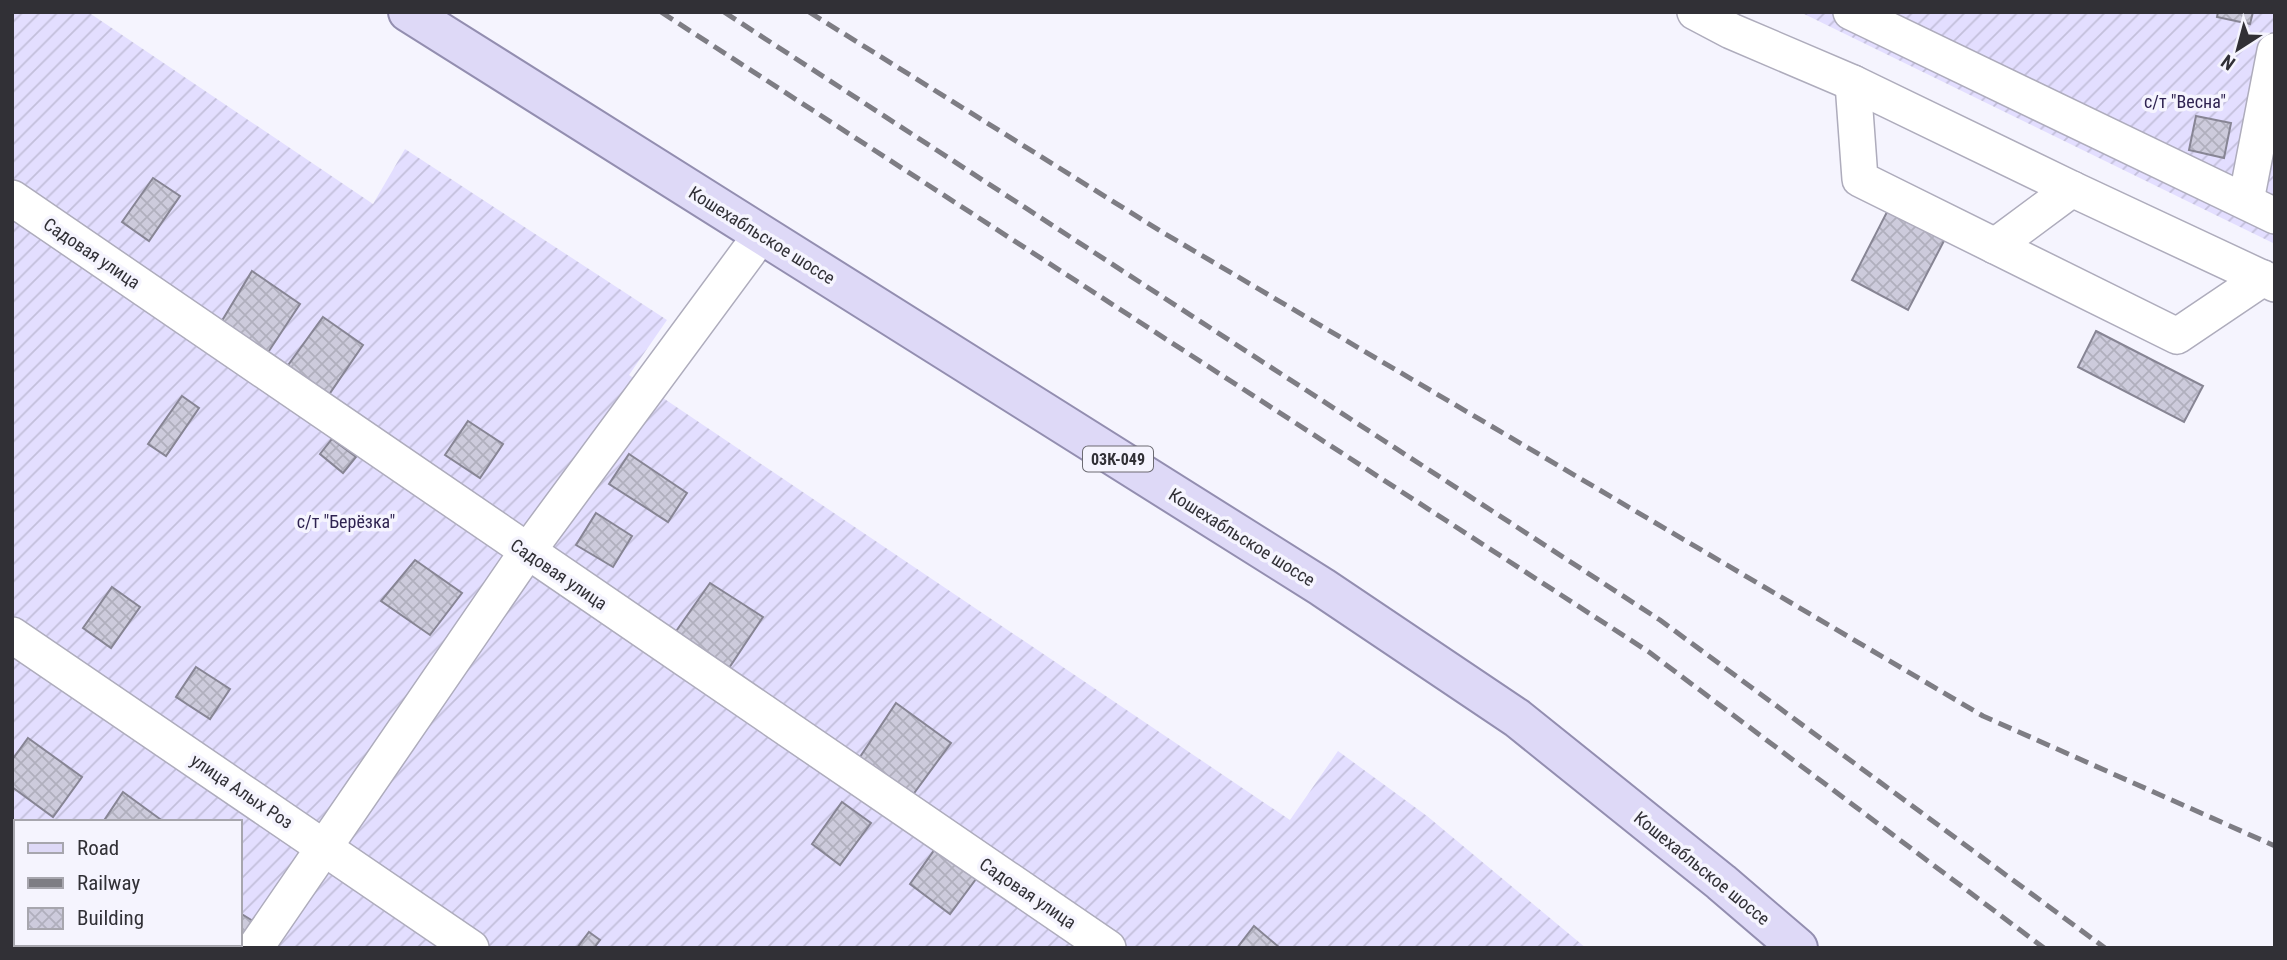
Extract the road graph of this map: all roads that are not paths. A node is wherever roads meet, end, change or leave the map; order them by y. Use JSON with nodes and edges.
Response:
{"nodes":[{"id":1,"x":408,"y":12,"type":"edge"},
{"id":2,"x":1695,"y":12,"type":"edge"},
{"id":3,"x":1850,"y":12,"type":"edge"},
{"id":4,"x":1911,"y":26,"type":"edge"},
{"id":5,"x":2275,"y":51,"type":"edge"},
{"id":6,"x":1853,"y":83,"type":"junction"},
{"id":7,"x":2072,"y":189,"type":"junction"},
{"id":8,"x":12,"y":198,"type":"edge"},
{"id":9,"x":2260,"y":209,"type":"edge"},
{"id":10,"x":761,"y":234,"type":"junction"},
{"id":11,"x":1994,"y":246,"type":"junction"},
{"id":12,"x":2269,"y":281,"type":"edge"},
{"id":13,"x":527,"y":552,"type":"junction"},
{"id":14,"x":12,"y":635,"type":"edge"},
{"id":15,"x":323,"y":847,"type":"junction"},
{"id":16,"x":254,"y":948,"type":"edge"},
{"id":17,"x":471,"y":948,"type":"edge"},
{"id":18,"x":1108,"y":948,"type":"edge"},
{"id":19,"x":1798,"y":948,"type":"edge"}],
"edges":[{"from":1,"to":10,"type":"main road","name":"Кошехабльское шоссе","number":"03К-049"},
{"from":2,"to":6,"type":"street"},
{"from":3,"to":4,"type":"street"},
{"from":4,"to":9,"type":"street"},
{"from":5,"to":9,"type":"street"},
{"from":6,"to":7,"type":"street"},
{"from":6,"to":11,"type":"street"},
{"from":7,"to":11,"type":"street"},
{"from":7,"to":12,"type":"street"},
{"from":8,"to":13,"type":"street","name":"Садовая улица"},
{"from":10,"to":13,"type":"street"},
{"from":10,"to":19,"type":"main road","name":"Кошехабльское шоссе","number":"03К-049"},
{"from":11,"to":12,"type":"street"},
{"from":13,"to":15,"type":"street"},
{"from":13,"to":18,"type":"street","name":"Садовая улица"},
{"from":14,"to":15,"type":"street","name":"улица Алых Роз"},
{"from":15,"to":16,"type":"street"},
{"from":15,"to":17,"type":"street","name":"улица Алых Роз"}]}
